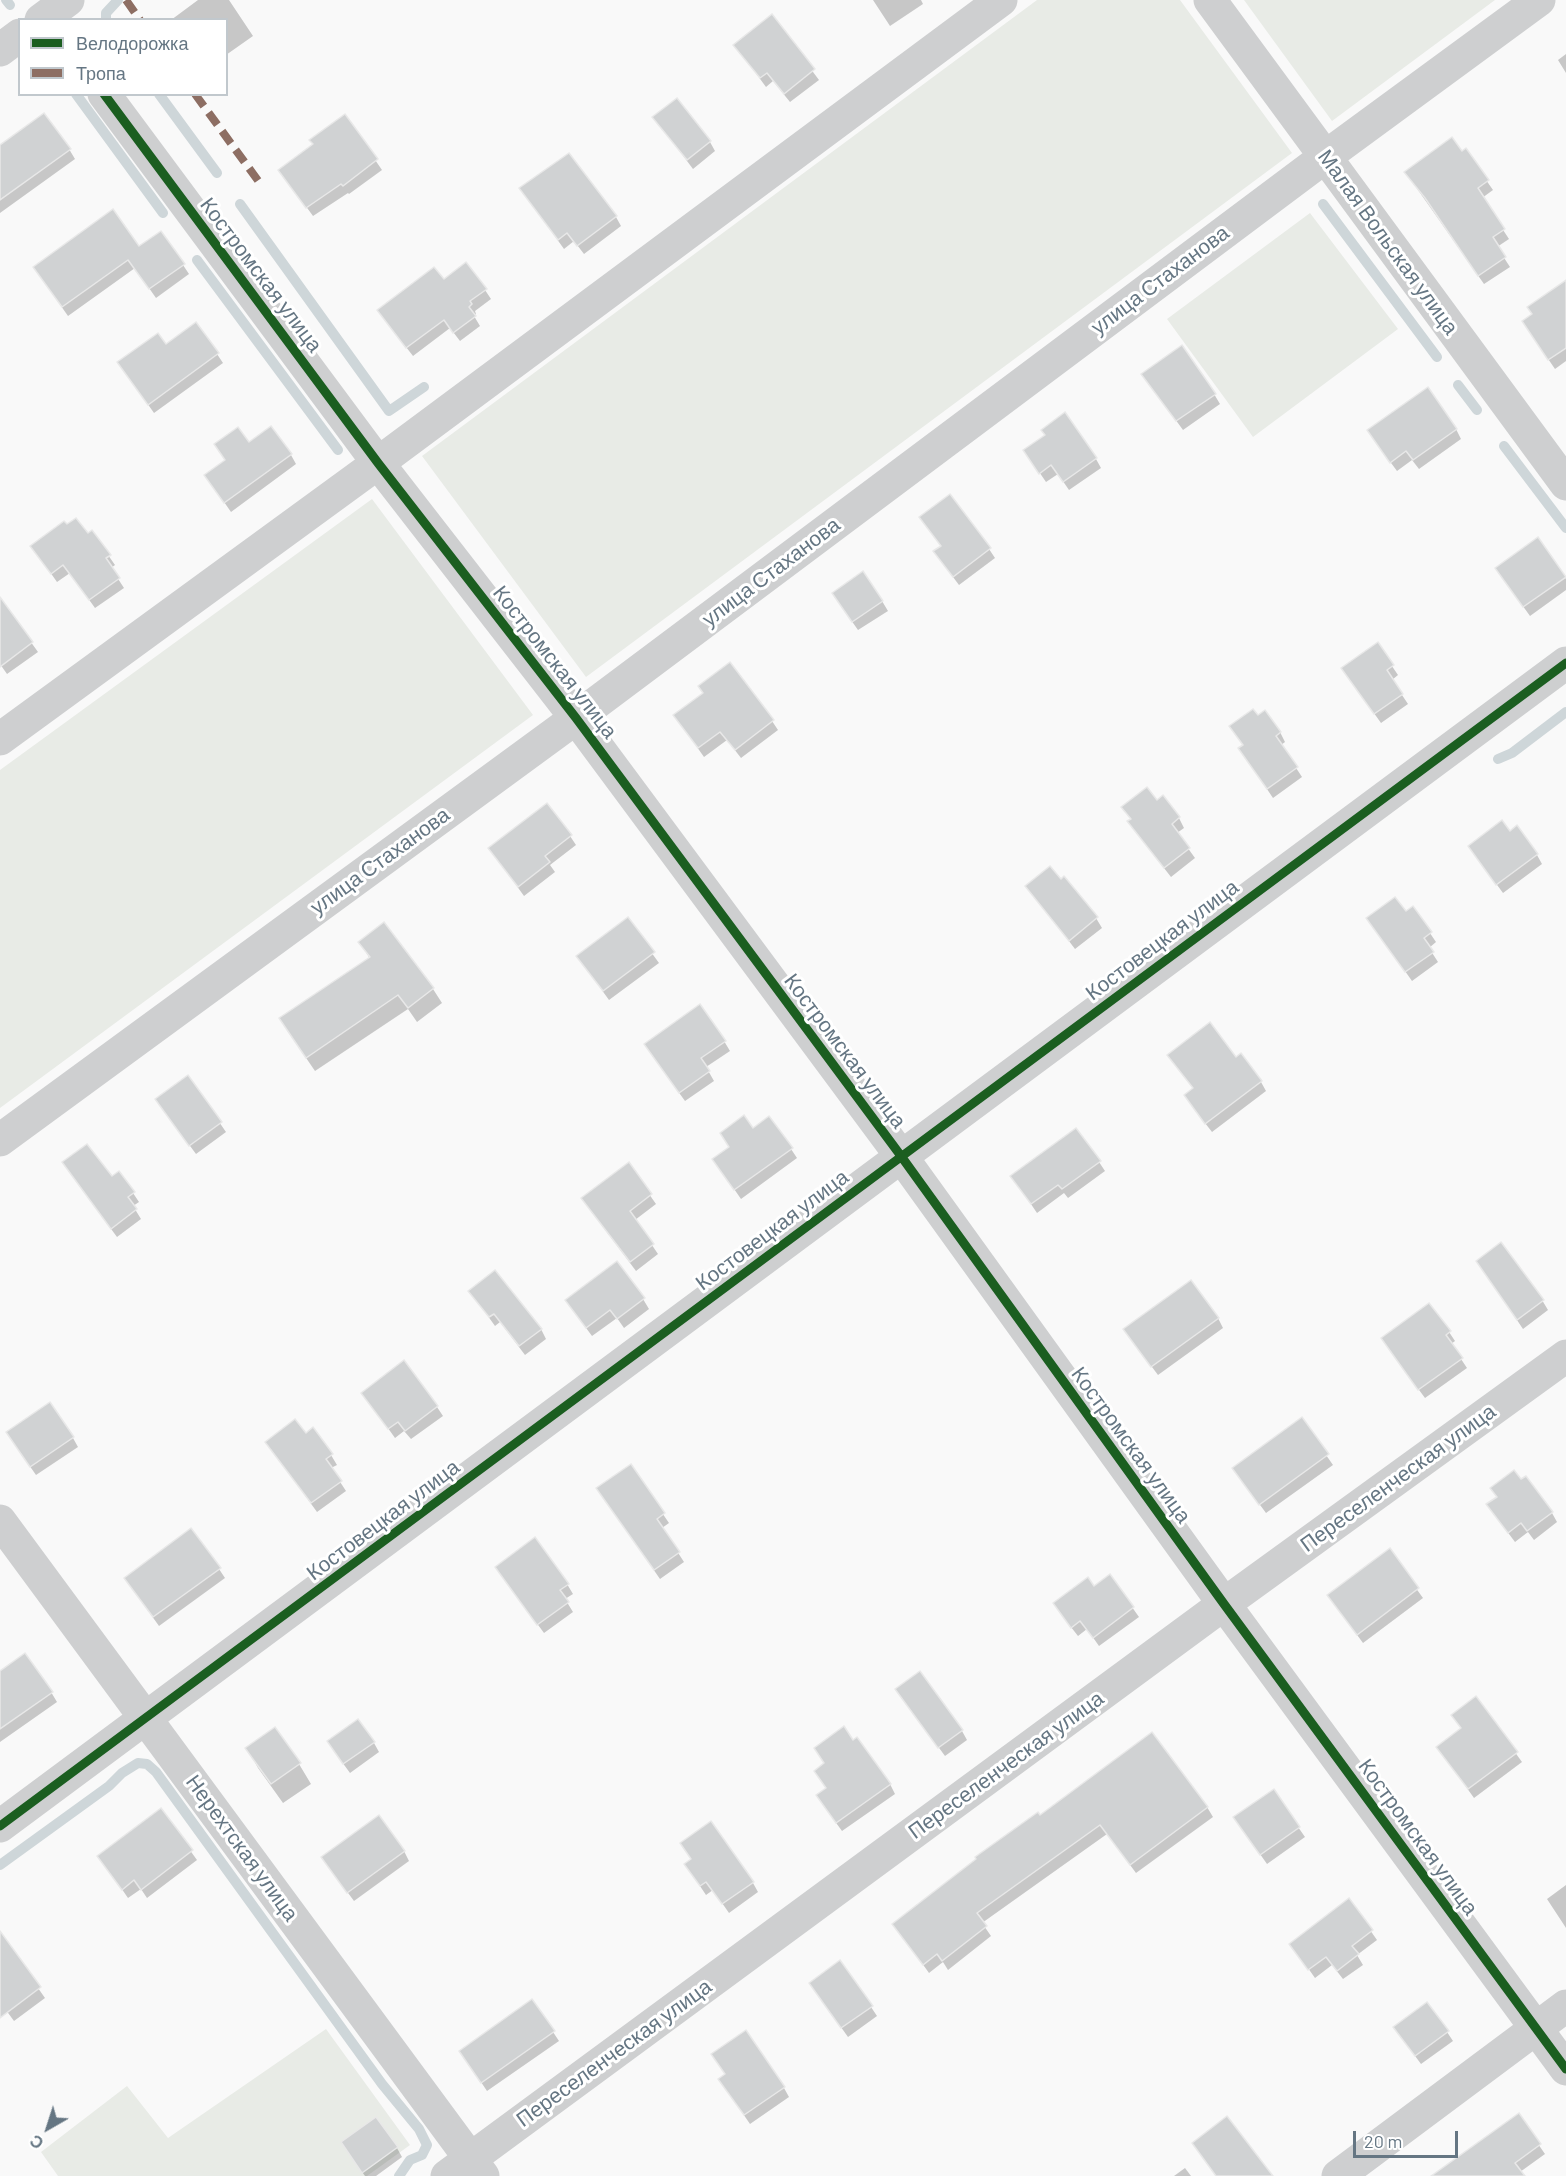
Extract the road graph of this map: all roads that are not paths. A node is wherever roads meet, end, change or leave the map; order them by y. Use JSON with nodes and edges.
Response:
{"nodes":[{"id":1,"x":1001,"y":0,"type":"edge"},
{"id":2,"x":1210,"y":0,"type":"edge"},
{"id":3,"x":1539,"y":0,"type":"edge"},
{"id":4,"x":18,"y":36,"type":"edge"},
{"id":5,"x":0,"y":50,"type":"edge"},
{"id":6,"x":105,"y":96,"type":"edge"},
{"id":7,"x":1325,"y":157,"type":"junction"},
{"id":8,"x":378,"y":462,"type":"junction"},
{"id":9,"x":1566,"y":484,"type":"edge"},
{"id":10,"x":1566,"y":663,"type":"edge"},
{"id":11,"x":576,"y":718,"type":"junction"},
{"id":12,"x":0,"y":739,"type":"edge"},
{"id":13,"x":0,"y":1140,"type":"edge"},
{"id":14,"x":901,"y":1156,"type":"junction"},
{"id":15,"x":1566,"y":1356,"type":"edge"},
{"id":16,"x":0,"y":1521,"type":"edge"},
{"id":17,"x":1224,"y":1604,"type":"junction"},
{"id":18,"x":146,"y":1719,"type":"junction"},
{"id":19,"x":0,"y":1826,"type":"edge"},
{"id":20,"x":1566,"y":2006,"type":"edge"},
{"id":21,"x":1536,"y":2028,"type":"junction"},
{"id":22,"x":1566,"y":2069,"type":"edge"},
{"id":23,"x":467,"y":2170,"type":"edge"},
{"id":24,"x":1338,"y":2176,"type":"edge"}],
"edges":[{"from":1,"to":8,"type":"street"},
{"from":2,"to":7,"type":"street","name":"Малая Вольская улица"},
{"from":3,"to":7,"type":"street","name":"улица Стаханова"},
{"from":4,"to":5,"type":"street"},
{"from":6,"to":8,"type":"street","name":"Костромская улица"},
{"from":7,"to":9,"type":"street","name":"Малая Вольская улица"},
{"from":7,"to":11,"type":"street","name":"улица Стаханова"},
{"from":8,"to":11,"type":"street","name":"Костромская улица"},
{"from":8,"to":12,"type":"street"},
{"from":10,"to":14,"type":"street","name":"Костовецкая улица"},
{"from":11,"to":13,"type":"street","name":"улица Стаханова"},
{"from":11,"to":14,"type":"street","name":"Костромская улица"},
{"from":14,"to":17,"type":"street","name":"Костромская улица"},
{"from":14,"to":18,"type":"street","name":"Костовецкая улица"},
{"from":15,"to":17,"type":"street","name":"Переселенческая улица"},
{"from":16,"to":18,"type":"street","name":"Нерехтская улица"},
{"from":17,"to":21,"type":"street","name":"Костромская улица"},
{"from":17,"to":23,"type":"street","name":"Переселенческая улица"},
{"from":18,"to":19,"type":"street","name":"Костовецкая улица"},
{"from":18,"to":23,"type":"street","name":"Нерехтская улица"},
{"from":20,"to":21,"type":"street"},
{"from":21,"to":22,"type":"street","name":"Костромская улица"},
{"from":21,"to":24,"type":"street"}]}
